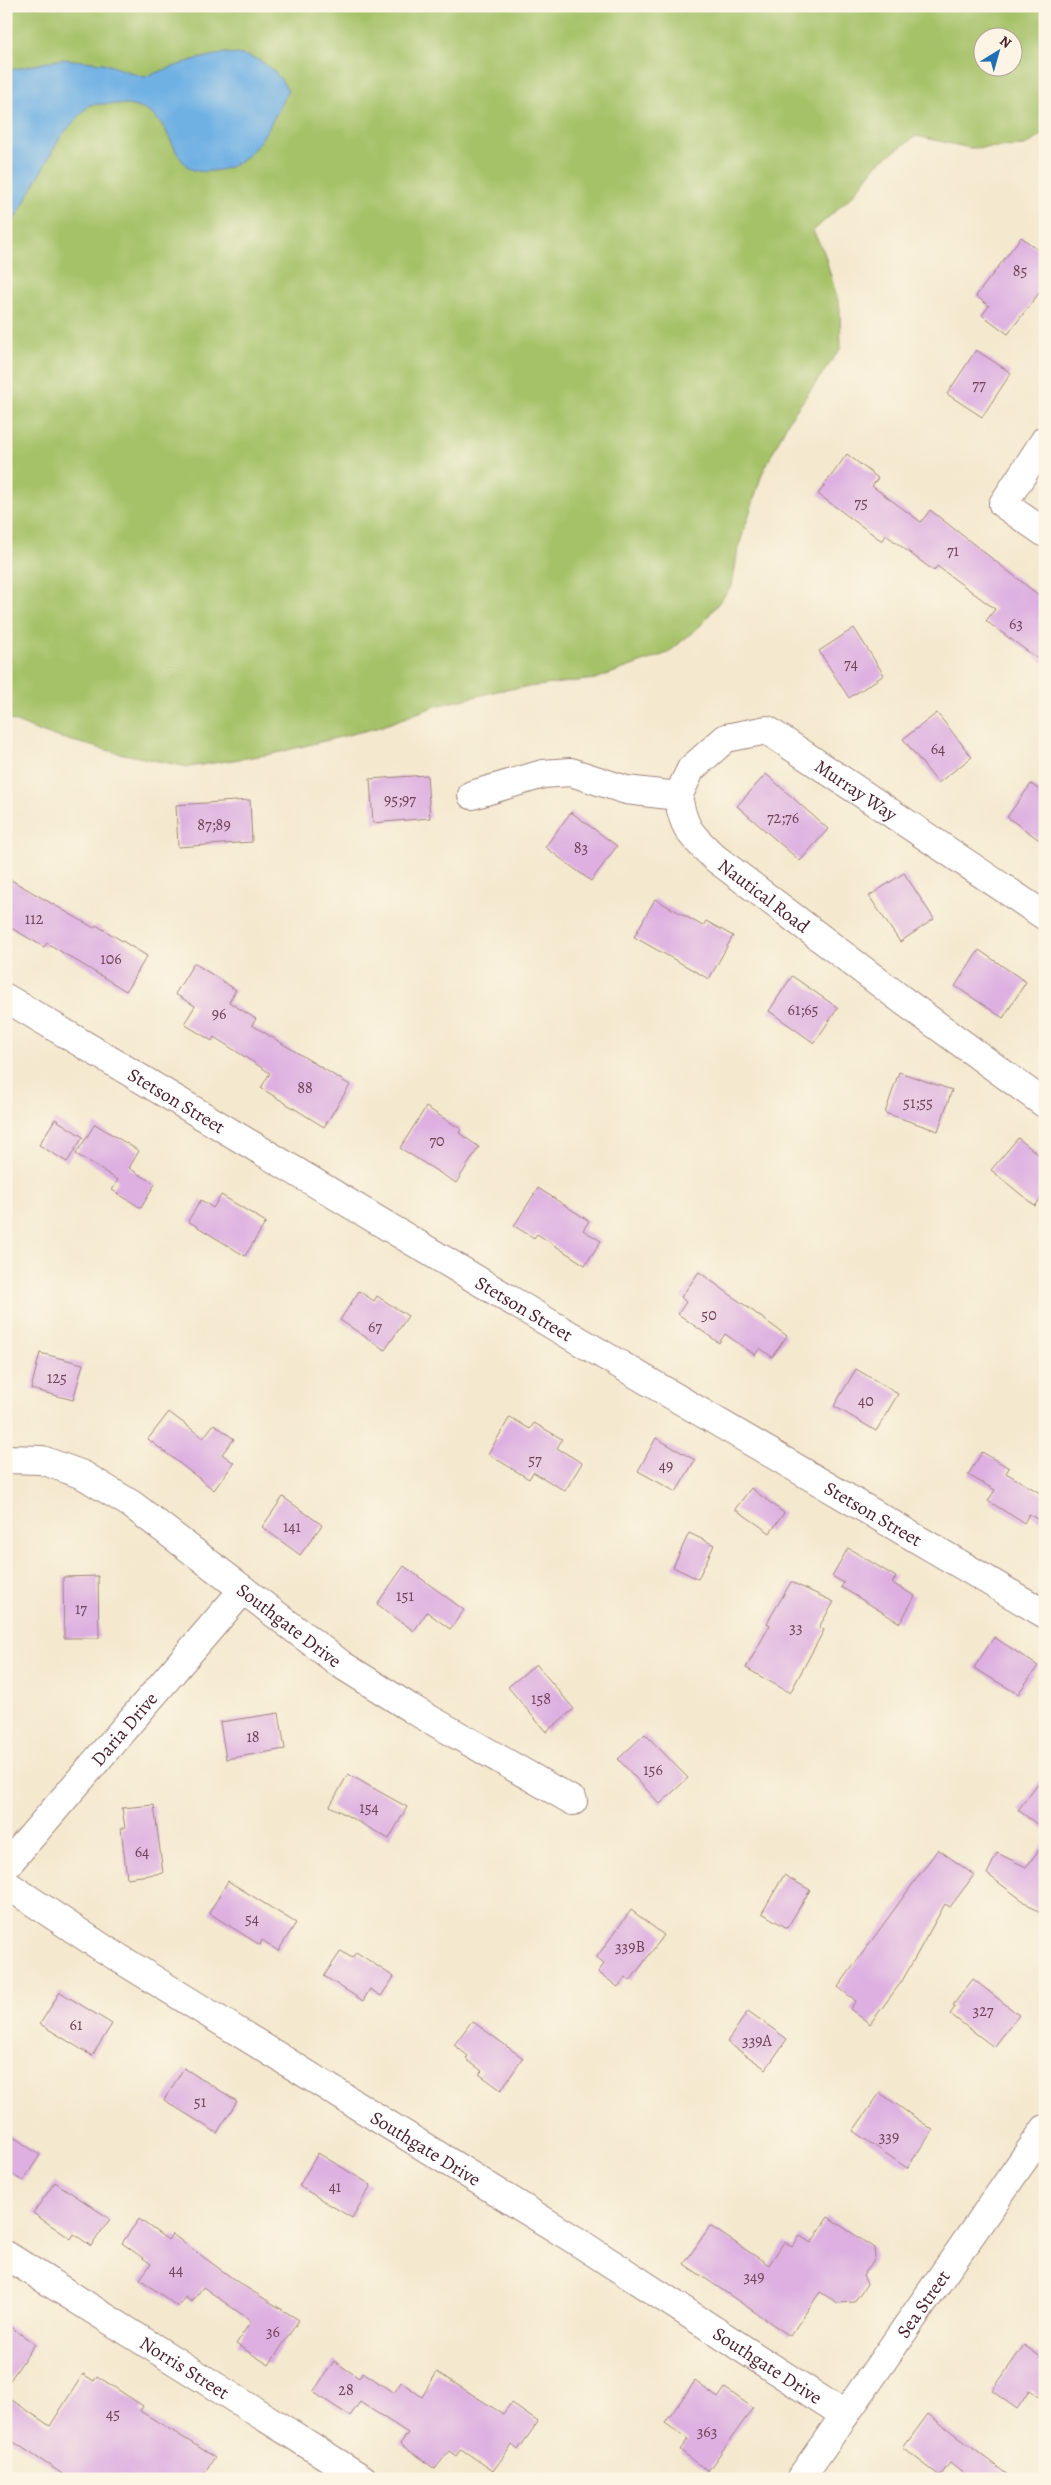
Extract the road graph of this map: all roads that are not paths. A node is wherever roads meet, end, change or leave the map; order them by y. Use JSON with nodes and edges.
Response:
{"nodes":[{"id":1,"x":1045,"y":440,"type":"edge"},
{"id":2,"x":1045,"y":533,"type":"edge"},
{"id":3,"x":472,"y":795,"type":"dead end"},
{"id":4,"x":678,"y":796,"type":"junction"},
{"id":5,"x":1045,"y":916,"type":"edge"},
{"id":6,"x":6,"y":998,"type":"edge"},
{"id":7,"x":1045,"y":1104,"type":"edge"},
{"id":8,"x":6,"y":1458,"type":"edge"},
{"id":9,"x":243,"y":1590,"type":"junction"},
{"id":10,"x":1045,"y":1614,"type":"edge"},
{"id":11,"x":573,"y":1802,"type":"dead end"},
{"id":12,"x":6,"y":1866,"type":"edge"},
{"id":13,"x":6,"y":1884,"type":"edge"},
{"id":14,"x":1045,"y":2129,"type":"edge"},
{"id":15,"x":6,"y":2255,"type":"edge"},
{"id":16,"x":845,"y":2415,"type":"junction"},
{"id":17,"x":363,"y":2479,"type":"edge"},
{"id":18,"x":800,"y":2479,"type":"edge"}],
"edges":[{"from":1,"to":2,"type":"street"},
{"from":3,"to":4,"type":"street"},
{"from":4,"to":5,"type":"street","name":"Murray Way"},
{"from":4,"to":7,"type":"street","name":"Nautical Road"},
{"from":6,"to":10,"type":"street","name":"Stetson Street"},
{"from":8,"to":9,"type":"street","name":"Southgate Drive"},
{"from":9,"to":11,"type":"street","name":"Southgate Drive"},
{"from":9,"to":12,"type":"street","name":"Daria Drive"},
{"from":13,"to":16,"type":"street","name":"Southgate Drive"},
{"from":14,"to":16,"type":"street","name":"Sea Street"},
{"from":15,"to":17,"type":"street","name":"Norris Street"},
{"from":16,"to":18,"type":"street","name":"Sea Street"}]}
